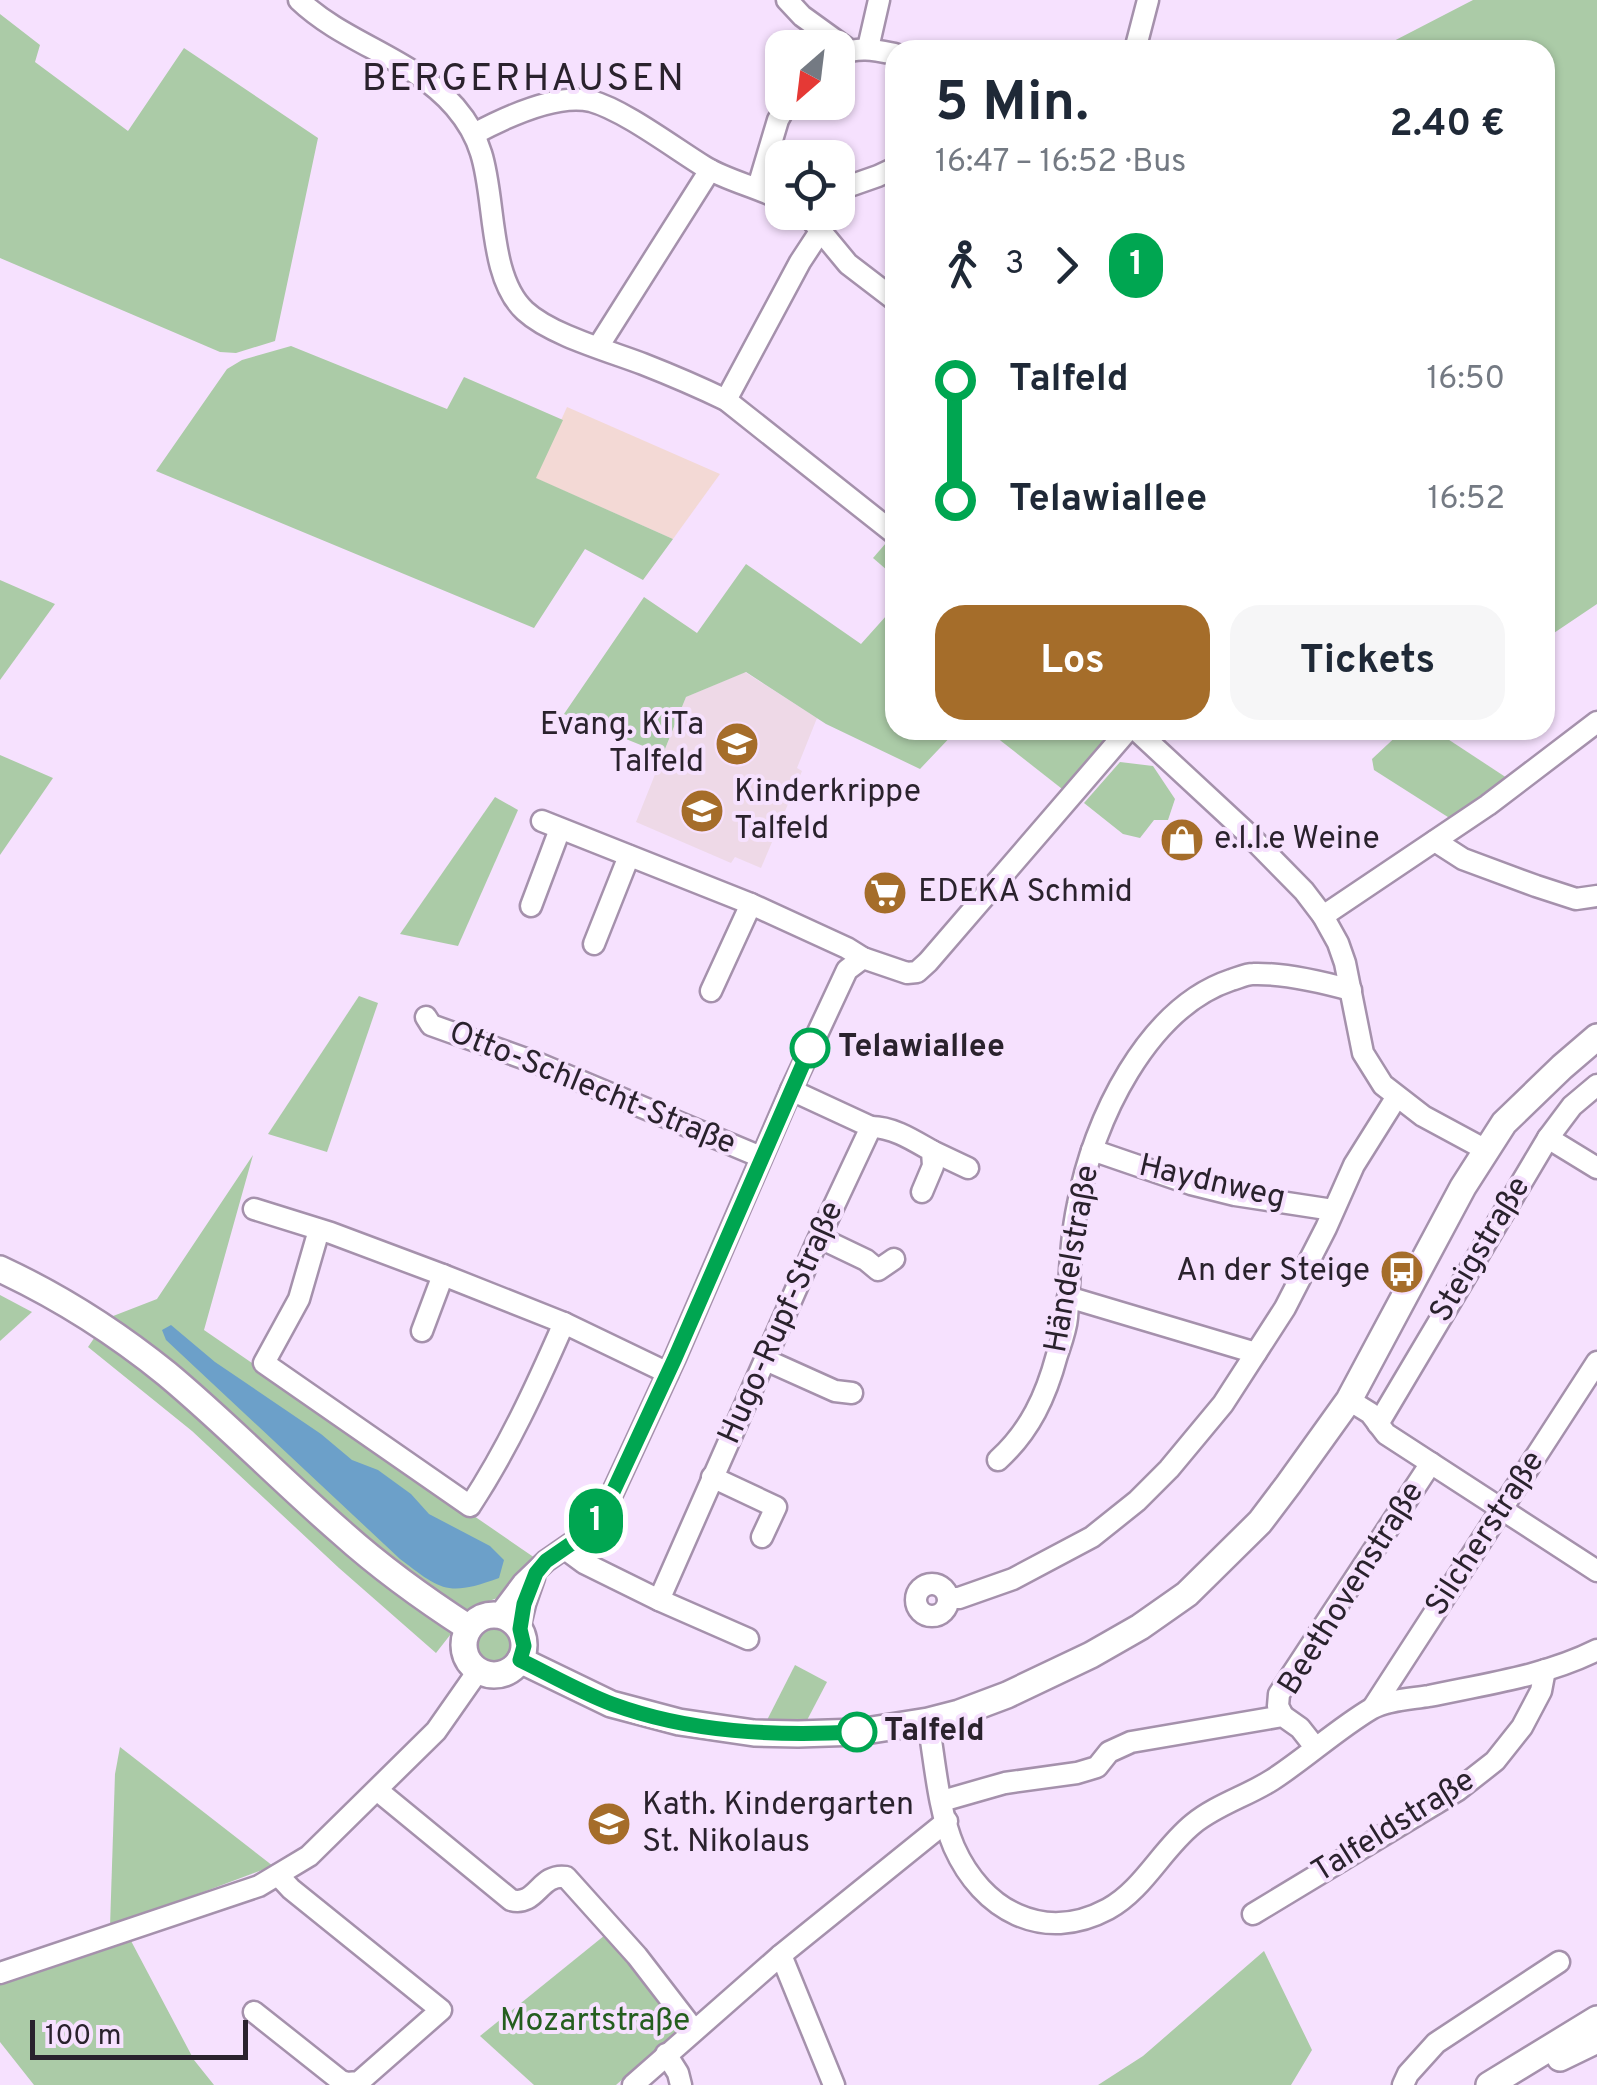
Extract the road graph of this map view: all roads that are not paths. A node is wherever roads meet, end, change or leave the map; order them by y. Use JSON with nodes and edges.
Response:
{"nodes":[{"id":1,"x":299,"y":0,"type":"edge"},
{"id":2,"x":787,"y":0,"type":"edge"},
{"id":3,"x":879,"y":0,"type":"edge"},
{"id":4,"x":1148,"y":0,"type":"edge"},
{"id":5,"x":821,"y":30,"type":"edge"},
{"id":6,"x":1137,"y":40,"type":"edge"},
{"id":7,"x":855,"y":45,"type":"edge"},
{"id":8,"x":855,"y":52,"type":"edge"},
{"id":9,"x":885,"y":54,"type":"edge"},
{"id":10,"x":778,"y":120,"type":"edge"},
{"id":11,"x":474,"y":134,"type":"junction"},
{"id":12,"x":710,"y":170,"type":"junction"},
{"id":13,"x":885,"y":172,"type":"edge"},
{"id":14,"x":855,"y":183,"type":"edge"},
{"id":15,"x":758,"y":187,"type":"junction"},
{"id":16,"x":765,"y":191,"type":"edge"},
{"id":17,"x":816,"y":230,"type":"edge"},
{"id":18,"x":827,"y":230,"type":"edge"},
{"id":19,"x":885,"y":292,"type":"edge"},
{"id":20,"x":598,"y":347,"type":"junction"},
{"id":21,"x":726,"y":400,"type":"junction"},
{"id":22,"x":885,"y":526,"type":"edge"},
{"id":23,"x":1597,"y":722,"type":"edge"},
{"id":24,"x":1119,"y":740,"type":"edge"},
{"id":25,"x":1147,"y":740,"type":"edge"},
{"id":26,"x":1435,"y":841,"type":"junction"},
{"id":27,"x":629,"y":856,"type":"junction"},
{"id":28,"x":1597,"y":896,"type":"edge"},
{"id":29,"x":751,"y":904,"type":"junction"},
{"id":30,"x":530,"y":906,"type":"dead end"},
{"id":31,"x":1323,"y":916,"type":"junction"},
{"id":32,"x":594,"y":944,"type":"dead end"},
{"id":33,"x":863,"y":958,"type":"junction"},
{"id":34,"x":1351,"y":990,"type":"junction"},
{"id":35,"x":711,"y":991,"type":"dead end"},
{"id":36,"x":426,"y":1017,"type":"dead end"},
{"id":37,"x":1597,"y":1037,"type":"edge"},
{"id":38,"x":1597,"y":1085,"type":"edge"},
{"id":39,"x":790,"y":1090,"type":"junction"},
{"id":40,"x":1396,"y":1098,"type":"junction"},
{"id":41,"x":871,"y":1127,"type":"junction"},
{"id":42,"x":1548,"y":1138,"type":"junction"},
{"id":43,"x":1092,"y":1150,"type":"junction"},
{"id":44,"x":1486,"y":1150,"type":"junction"},
{"id":45,"x":932,"y":1152,"type":"junction"},
{"id":46,"x":761,"y":1157,"type":"junction"},
{"id":47,"x":968,"y":1168,"type":"dead end"},
{"id":48,"x":1597,"y":1168,"type":"edge"},
{"id":49,"x":922,"y":1192,"type":"dead end"},
{"id":50,"x":254,"y":1210,"type":"dead end"},
{"id":51,"x":1333,"y":1210,"type":"junction"},
{"id":52,"x":319,"y":1230,"type":"junction"},
{"id":53,"x":820,"y":1238,"type":"junction"},
{"id":54,"x":894,"y":1259,"type":"dead end"},
{"id":55,"x":0,"y":1268,"type":"edge"},
{"id":56,"x":443,"y":1275,"type":"junction"},
{"id":57,"x":1068,"y":1298,"type":"junction"},
{"id":58,"x":564,"y":1323,"type":"junction"},
{"id":59,"x":422,"y":1331,"type":"dead end"},
{"id":60,"x":1256,"y":1353,"type":"junction"},
{"id":61,"x":766,"y":1360,"type":"junction"},
{"id":62,"x":1597,"y":1362,"type":"edge"},
{"id":63,"x":668,"y":1373,"type":"junction"},
{"id":64,"x":852,"y":1393,"type":"dead end"},
{"id":65,"x":1349,"y":1400,"type":"junction"},
{"id":66,"x":1378,"y":1424,"type":"junction"},
{"id":67,"x":998,"y":1460,"type":"dead end"},
{"id":68,"x":1432,"y":1464,"type":"junction"},
{"id":69,"x":712,"y":1478,"type":"junction"},
{"id":70,"x":1502,"y":1509,"type":"junction"},
{"id":71,"x":762,"y":1537,"type":"dead end"},
{"id":72,"x":565,"y":1549,"type":"junction"},
{"id":73,"x":1597,"y":1571,"type":"edge"},
{"id":74,"x":948,"y":1598,"type":"dead end"},
{"id":75,"x":659,"y":1600,"type":"junction"},
{"id":76,"x":509,"y":1622,"type":"junction"},
{"id":77,"x":469,"y":1628,"type":"junction"},
{"id":78,"x":748,"y":1639,"type":"dead end"},
{"id":79,"x":1597,"y":1650,"type":"edge"},
{"id":80,"x":520,"y":1660,"type":"junction"},
{"id":81,"x":1545,"y":1670,"type":"junction"},
{"id":82,"x":478,"y":1671,"type":"junction"},
{"id":83,"x":1374,"y":1706,"type":"junction"},
{"id":84,"x":1283,"y":1716,"type":"junction"},
{"id":85,"x":928,"y":1721,"type":"junction"},
{"id":86,"x":1315,"y":1748,"type":"junction"},
{"id":87,"x":378,"y":1790,"type":"junction"},
{"id":88,"x":944,"y":1811,"type":"junction"},
{"id":89,"x":278,"y":1875,"type":"junction"},
{"id":90,"x":1252,"y":1914,"type":"dead end"},
{"id":91,"x":781,"y":1954,"type":"junction"},
{"id":92,"x":1559,"y":1962,"type":"dead end"},
{"id":93,"x":0,"y":1973,"type":"edge"},
{"id":94,"x":254,"y":2012,"type":"dead end"},
{"id":95,"x":1597,"y":2019,"type":"edge"},
{"id":96,"x":694,"y":2030,"type":"junction"},
{"id":97,"x":1597,"y":2040,"type":"edge"},
{"id":98,"x":666,"y":2054,"type":"junction"},
{"id":99,"x":633,"y":2085,"type":"edge"},
{"id":100,"x":681,"y":2085,"type":"edge"},
{"id":101,"x":834,"y":2085,"type":"edge"},
{"id":102,"x":1404,"y":2085,"type":"edge"},
{"id":103,"x":1488,"y":2085,"type":"edge"},
{"id":104,"x":1501,"y":2085,"type":"edge"}],
"edges":[{"from":1,"to":11,"type":"street"},
{"from":2,"to":5,"type":"street"},
{"from":3,"to":7,"type":"street"},
{"from":4,"to":6,"type":"street"},
{"from":8,"to":9,"type":"street"},
{"from":10,"to":15,"type":"street"},
{"from":11,"to":12,"type":"street"},
{"from":11,"to":20,"type":"street"},
{"from":12,"to":15,"type":"street"},
{"from":12,"to":20,"type":"street"},
{"from":13,"to":14,"type":"street"},
{"from":15,"to":16,"type":"street"},
{"from":17,"to":21,"type":"street"},
{"from":18,"to":19,"type":"street"},
{"from":20,"to":21,"type":"street"},
{"from":21,"to":22,"type":"street"},
{"from":23,"to":26,"type":"street"},
{"from":24,"to":33,"type":"street"},
{"from":25,"to":31,"type":"street"},
{"from":26,"to":28,"type":"street"},
{"from":26,"to":31,"type":"street"},
{"from":27,"to":29,"type":"street"},
{"from":27,"to":30,"type":"street"},
{"from":27,"to":32,"type":"street"},
{"from":29,"to":33,"type":"street"},
{"from":29,"to":35,"type":"street"},
{"from":31,"to":34,"type":"street"},
{"from":33,"to":39,"type":"street"},
{"from":34,"to":40,"type":"street"},
{"from":34,"to":43,"type":"street","name":"Händelstraße"},
{"from":36,"to":46,"type":"street","name":"Otto-Schlecht-Straße"},
{"from":37,"to":44,"type":"main road"},
{"from":38,"to":42,"type":"street","name":"Steigstraße"},
{"from":39,"to":41,"type":"street"},
{"from":39,"to":46,"type":"street"},
{"from":40,"to":44,"type":"street"},
{"from":40,"to":51,"type":"street"},
{"from":41,"to":45,"type":"street"},
{"from":41,"to":53,"type":"street","name":"Hugo-Rupf-Straße"},
{"from":42,"to":48,"type":"street"},
{"from":42,"to":66,"type":"street","name":"Steigstraße"},
{"from":43,"to":51,"type":"street","name":"Haydnweg"},
{"from":43,"to":57,"type":"street","name":"Händelstraße"},
{"from":44,"to":65,"type":"main road"},
{"from":45,"to":47,"type":"street"},
{"from":45,"to":49,"type":"street"},
{"from":46,"to":63,"type":"street"},
{"from":50,"to":52,"type":"street"},
{"from":51,"to":60,"type":"street"},
{"from":52,"to":56,"type":"street"},
{"from":52,"to":58,"type":"street"},
{"from":53,"to":54,"type":"street"},
{"from":53,"to":61,"type":"street","name":"Hugo-Rupf-Straße"},
{"from":55,"to":77,"type":"main road"},
{"from":56,"to":58,"type":"street"},
{"from":56,"to":59,"type":"street"},
{"from":57,"to":60,"type":"street"},
{"from":57,"to":67,"type":"street","name":"Händelstraße"},
{"from":58,"to":63,"type":"street"},
{"from":60,"to":74,"type":"street"},
{"from":61,"to":64,"type":"street"},
{"from":61,"to":69,"type":"street","name":"Hugo-Rupf-Straße"},
{"from":62,"to":70,"type":"street","name":"Silcherstraße"},
{"from":63,"to":72,"type":"street"},
{"from":65,"to":66,"type":"street"},
{"from":65,"to":85,"type":"main road"},
{"from":66,"to":68,"type":"street"},
{"from":68,"to":70,"type":"street"},
{"from":68,"to":84,"type":"street","name":"Beethovenstraße"},
{"from":69,"to":71,"type":"street"},
{"from":69,"to":75,"type":"street","name":"Hugo-Rupf-Straße"},
{"from":70,"to":73,"type":"street"},
{"from":70,"to":83,"type":"street","name":"Silcherstraße"},
{"from":72,"to":75,"type":"street"},
{"from":72,"to":76,"type":"street"},
{"from":75,"to":78,"type":"street"},
{"from":76,"to":77,"type":"main road"},
{"from":76,"to":80,"type":"main road"},
{"from":77,"to":82,"type":"main road"},
{"from":79,"to":81,"type":"street"},
{"from":80,"to":82,"type":"main road"},
{"from":80,"to":85,"type":"main road"},
{"from":81,"to":83,"type":"street"},
{"from":81,"to":90,"type":"street","name":"Talfeldstraße"},
{"from":82,"to":87,"type":"street"},
{"from":83,"to":86,"type":"street"},
{"from":84,"to":86,"type":"street"},
{"from":84,"to":88,"type":"street"},
{"from":85,"to":88,"type":"street"},
{"from":86,"to":88,"type":"street"},
{"from":87,"to":89,"type":"street"},
{"from":87,"to":96,"type":"street"},
{"from":88,"to":91,"type":"street"},
{"from":89,"to":93,"type":"street"},
{"from":89,"to":94,"type":"street"},
{"from":91,"to":96,"type":"street"},
{"from":91,"to":101,"type":"street"},
{"from":92,"to":102,"type":"street"},
{"from":95,"to":103,"type":"main road"},
{"from":96,"to":98,"type":"street"},
{"from":97,"to":104,"type":"main road"},
{"from":98,"to":99,"type":"street"},
{"from":98,"to":100,"type":"street"}]}
